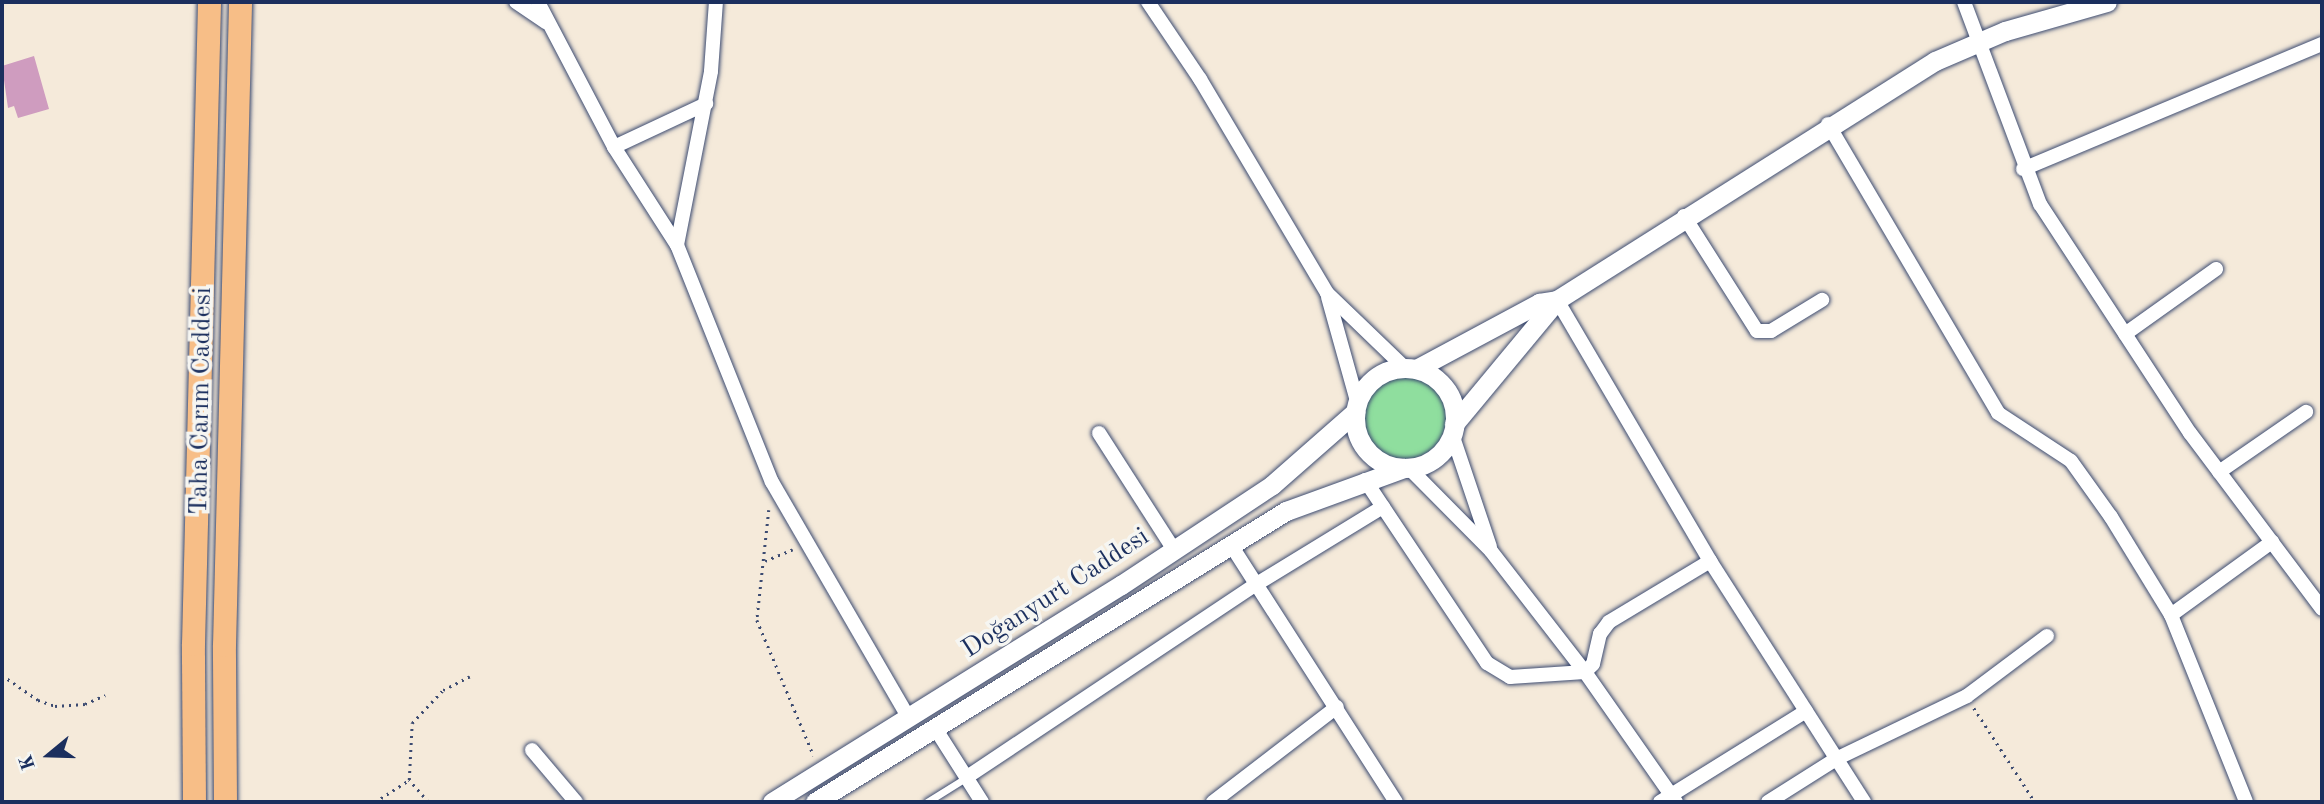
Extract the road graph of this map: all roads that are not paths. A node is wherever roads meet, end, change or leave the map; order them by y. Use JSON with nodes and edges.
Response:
{"nodes":[{"id":1,"x":209,"y":2,"type":"edge"},
{"id":2,"x":240,"y":2,"type":"edge"},
{"id":3,"x":516,"y":2,"type":"edge"},
{"id":4,"x":538,"y":2,"type":"edge"},
{"id":5,"x":716,"y":2,"type":"edge"},
{"id":6,"x":1149,"y":2,"type":"edge"},
{"id":7,"x":1964,"y":2,"type":"edge"},
{"id":8,"x":2107,"y":2,"type":"edge"},
{"id":9,"x":547,"y":23,"type":"junction"},
{"id":10,"x":1981,"y":40,"type":"junction"},
{"id":11,"x":2322,"y":44,"type":"edge"},
{"id":12,"x":706,"y":104,"type":"junction"},
{"id":13,"x":1828,"y":124,"type":"junction"},
{"id":14,"x":614,"y":147,"type":"junction"},
{"id":15,"x":2023,"y":169,"type":"junction"},
{"id":16,"x":1684,"y":216,"type":"junction"},
{"id":17,"x":677,"y":245,"type":"junction"},
{"id":18,"x":2216,"y":269,"type":"dead end"},
{"id":19,"x":1326,"y":293,"type":"junction"},
{"id":20,"x":1557,"y":300,"type":"junction"},
{"id":21,"x":1822,"y":300,"type":"dead end"},
{"id":22,"x":2125,"y":334,"type":"junction"},
{"id":23,"x":1411,"y":368,"type":"junction"},
{"id":24,"x":1356,"y":407,"type":"junction"},
{"id":25,"x":2306,"y":412,"type":"dead end"},
{"id":26,"x":1453,"y":429,"type":"junction"},
{"id":27,"x":1099,"y":433,"type":"dead end"},
{"id":28,"x":1406,"y":468,"type":"junction"},
{"id":29,"x":2219,"y":472,"type":"junction"},
{"id":30,"x":1365,"y":480,"type":"junction"},
{"id":31,"x":1383,"y":508,"type":"junction"},
{"id":32,"x":2272,"y":542,"type":"junction"},
{"id":33,"x":1231,"y":544,"type":"junction"},
{"id":34,"x":1174,"y":550,"type":"junction"},
{"id":35,"x":1491,"y":551,"type":"junction"},
{"id":36,"x":1710,"y":561,"type":"junction"},
{"id":37,"x":1255,"y":585,"type":"junction"},
{"id":38,"x":2322,"y":609,"type":"edge"},
{"id":39,"x":2171,"y":615,"type":"junction"},
{"id":40,"x":2047,"y":636,"type":"dead end"},
{"id":41,"x":1585,"y":672,"type":"junction"},
{"id":42,"x":1336,"y":707,"type":"junction"},
{"id":43,"x":1806,"y":711,"type":"junction"},
{"id":44,"x":909,"y":718,"type":"junction"},
{"id":45,"x":935,"y":728,"type":"junction"},
{"id":46,"x":532,"y":750,"type":"dead end"},
{"id":47,"x":1836,"y":759,"type":"junction"},
{"id":48,"x":967,"y":777,"type":"junction"},
{"id":49,"x":1669,"y":800,"type":"edge"},
{"id":50,"x":194,"y":802,"type":"edge"},
{"id":51,"x":225,"y":802,"type":"edge"},
{"id":52,"x":576,"y":802,"type":"edge"},
{"id":53,"x":772,"y":802,"type":"edge"},
{"id":54,"x":815,"y":802,"type":"edge"},
{"id":55,"x":927,"y":802,"type":"edge"},
{"id":56,"x":982,"y":802,"type":"edge"},
{"id":57,"x":1213,"y":802,"type":"edge"},
{"id":58,"x":1396,"y":802,"type":"edge"},
{"id":59,"x":1768,"y":802,"type":"edge"},
{"id":60,"x":1864,"y":802,"type":"edge"},
{"id":61,"x":2246,"y":802,"type":"edge"}],
"edges":[{"from":1,"to":50,"type":"main road","name":"Taha Carım Caddesi"},
{"from":2,"to":51,"type":"main road","name":"Taha Carım Caddesi"},
{"from":3,"to":9,"type":"street"},
{"from":4,"to":9,"type":"street"},
{"from":5,"to":12,"type":"street"},
{"from":6,"to":19,"type":"street"},
{"from":7,"to":10,"type":"street"},
{"from":8,"to":10,"type":"street"},
{"from":9,"to":14,"type":"street"},
{"from":10,"to":13,"type":"street"},
{"from":10,"to":15,"type":"street"},
{"from":11,"to":15,"type":"street"},
{"from":12,"to":14,"type":"street"},
{"from":12,"to":17,"type":"street"},
{"from":13,"to":16,"type":"street"},
{"from":13,"to":39,"type":"street"},
{"from":14,"to":17,"type":"street"},
{"from":15,"to":22,"type":"street"},
{"from":16,"to":20,"type":"street"},
{"from":16,"to":21,"type":"street"},
{"from":17,"to":44,"type":"street"},
{"from":18,"to":22,"type":"street"},
{"from":19,"to":23,"type":"street"},
{"from":19,"to":24,"type":"street"},
{"from":20,"to":23,"type":"street"},
{"from":20,"to":26,"type":"street"},
{"from":20,"to":36,"type":"street"},
{"from":22,"to":29,"type":"street"},
{"from":23,"to":24,"type":"street"},
{"from":23,"to":26,"type":"street"},
{"from":24,"to":28,"type":"street"},
{"from":24,"to":34,"type":"street","name":"Doğanyurt Caddesi"},
{"from":25,"to":29,"type":"street"},
{"from":26,"to":28,"type":"street"},
{"from":26,"to":35,"type":"street"},
{"from":27,"to":34,"type":"street"},
{"from":28,"to":30,"type":"street","name":"Doğanyurt Caddesi"},
{"from":28,"to":35,"type":"street"},
{"from":29,"to":32,"type":"street"},
{"from":30,"to":31,"type":"street"},
{"from":30,"to":33,"type":"street","name":"Doğanyurt Caddesi"},
{"from":31,"to":37,"type":"street"},
{"from":31,"to":41,"type":"street"},
{"from":32,"to":38,"type":"street"},
{"from":32,"to":39,"type":"street"},
{"from":33,"to":37,"type":"street"},
{"from":33,"to":45,"type":"street","name":"Doğanyurt Caddesi"},
{"from":34,"to":44,"type":"street","name":"Doğanyurt Caddesi"},
{"from":35,"to":41,"type":"street"},
{"from":36,"to":41,"type":"street"},
{"from":36,"to":43,"type":"street"},
{"from":37,"to":42,"type":"street"},
{"from":37,"to":48,"type":"street"},
{"from":39,"to":61,"type":"street"},
{"from":40,"to":47,"type":"street"},
{"from":41,"to":49,"type":"street"},
{"from":42,"to":57,"type":"street"},
{"from":42,"to":58,"type":"street"},
{"from":43,"to":47,"type":"street"},
{"from":43,"to":49,"type":"street"},
{"from":44,"to":53,"type":"street","name":"Doğanyurt Caddesi"},
{"from":45,"to":48,"type":"street"},
{"from":45,"to":54,"type":"street","name":"Doğanyurt Caddesi"},
{"from":46,"to":52,"type":"street"},
{"from":47,"to":59,"type":"street"},
{"from":47,"to":60,"type":"street"},
{"from":48,"to":55,"type":"lane"},
{"from":48,"to":56,"type":"street"}]}
